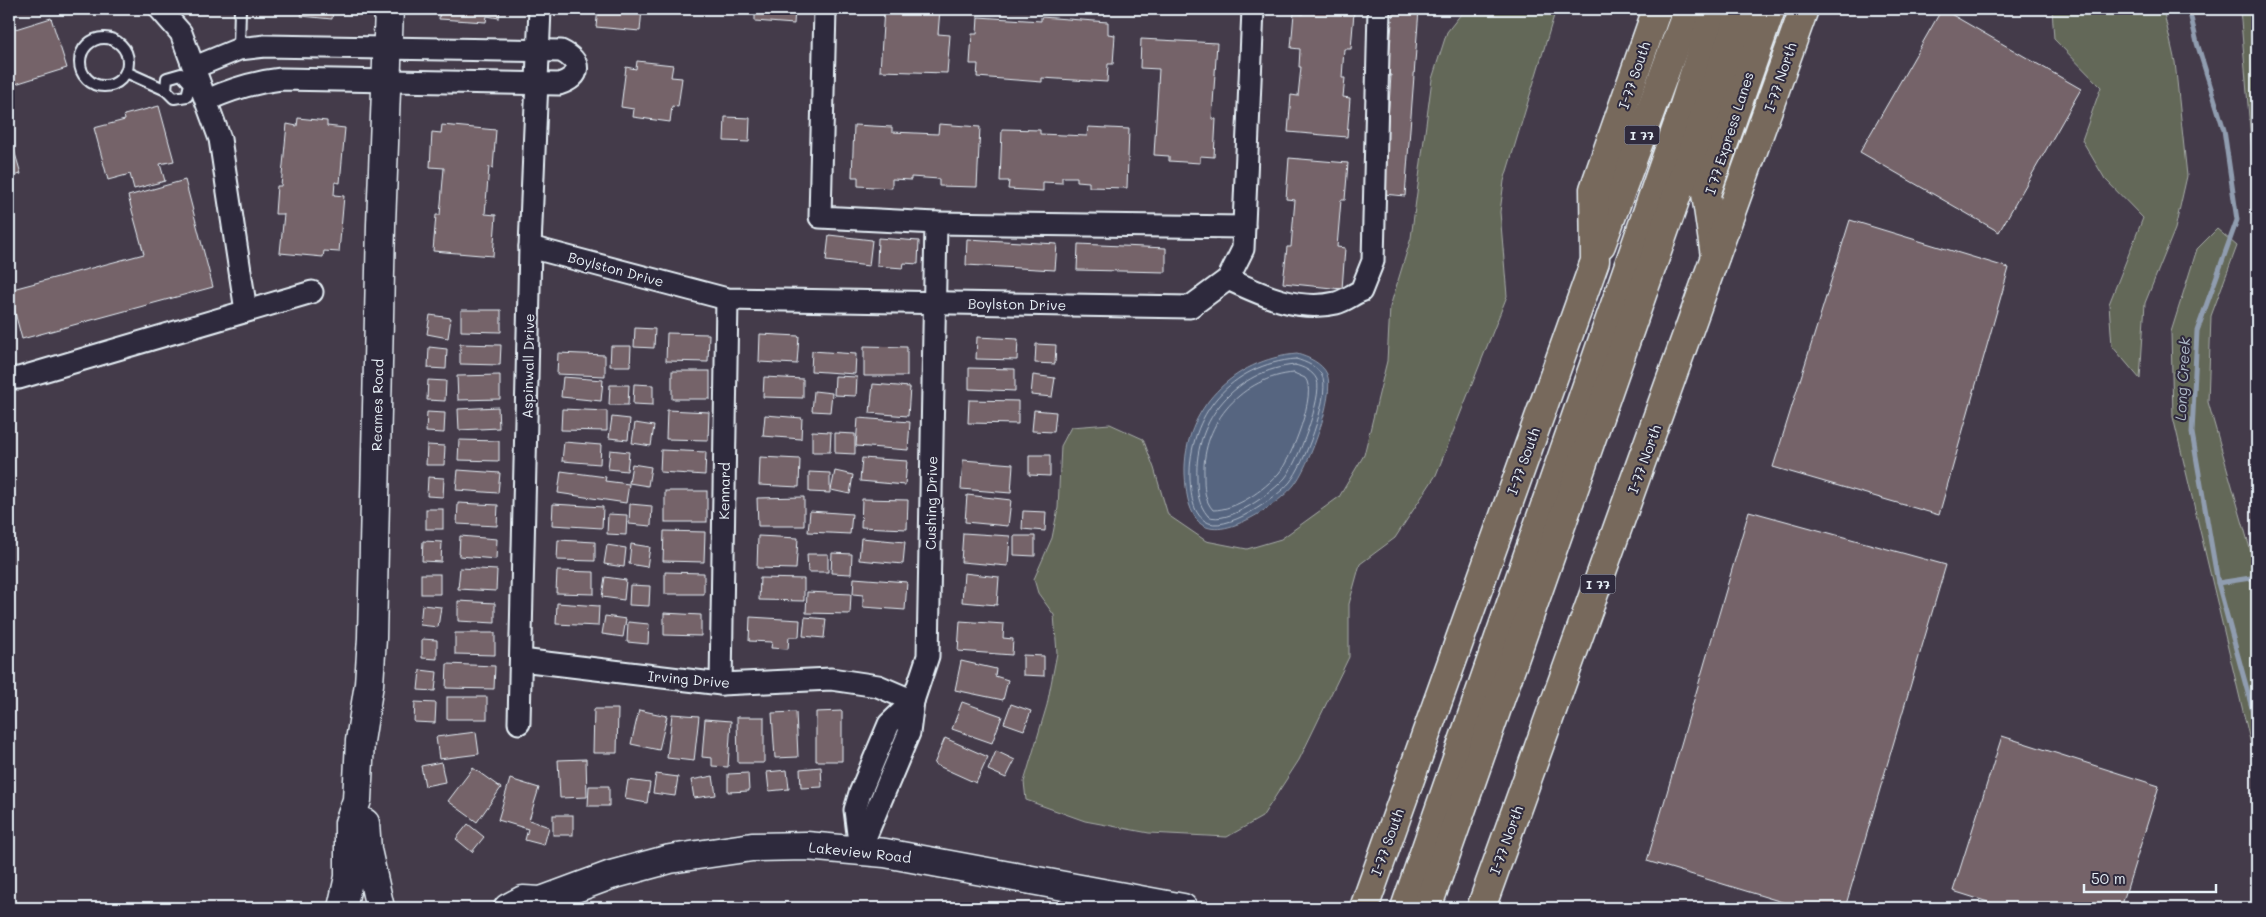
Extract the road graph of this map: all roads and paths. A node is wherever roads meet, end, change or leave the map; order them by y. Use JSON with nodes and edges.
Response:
{"nodes":[{"id":1,"x":160,"y":9,"type":"edge"},
{"id":2,"x":240,"y":9,"type":"edge"},
{"id":3,"x":389,"y":9,"type":"edge"},
{"id":4,"x":540,"y":9,"type":"edge"},
{"id":5,"x":825,"y":9,"type":"edge"},
{"id":6,"x":1254,"y":9,"type":"edge"},
{"id":7,"x":1379,"y":9,"type":"edge"},
{"id":8,"x":1656,"y":9,"type":"edge"},
{"id":9,"x":1688,"y":9,"type":"edge"},
{"id":10,"x":1715,"y":9,"type":"edge"},
{"id":11,"x":1742,"y":9,"type":"edge"},
{"id":12,"x":1771,"y":9,"type":"edge"},
{"id":13,"x":1804,"y":9,"type":"edge"},
{"id":14,"x":239,"y":48,"type":"junction"},
{"id":15,"x":387,"y":48,"type":"junction"},
{"id":16,"x":484,"y":50,"type":"junction"},
{"id":17,"x":538,"y":51,"type":"junction"},
{"id":18,"x":126,"y":72,"type":"junction"},
{"id":19,"x":386,"y":81,"type":"junction"},
{"id":20,"x":198,"y":83,"type":"junction"},
{"id":21,"x":483,"y":84,"type":"junction"},
{"id":22,"x":536,"y":84,"type":"junction"},
{"id":23,"x":166,"y":90,"type":"junction"},
{"id":24,"x":936,"y":223,"type":"junction"},
{"id":25,"x":1244,"y":227,"type":"junction"},
{"id":26,"x":530,"y":247,"type":"junction"},
{"id":27,"x":1716,"y":260,"type":"junction"},
{"id":28,"x":1595,"y":261,"type":"junction"},
{"id":29,"x":1228,"y":279,"type":"junction"},
{"id":30,"x":312,"y":292,"type":"dead end"},
{"id":31,"x":728,"y":299,"type":"junction"},
{"id":32,"x":935,"y":302,"type":"junction"},
{"id":33,"x":246,"y":311,"type":"junction"},
{"id":34,"x":9,"y":378,"type":"edge"},
{"id":35,"x":521,"y":660,"type":"junction"},
{"id":36,"x":721,"y":684,"type":"junction"},
{"id":37,"x":913,"y":700,"type":"junction"},
{"id":38,"x":519,"y":723,"type":"dead end"},
{"id":39,"x":357,"y":800,"type":"junction"},
{"id":40,"x":860,"y":850,"type":"junction"},
{"id":41,"x":1427,"y":879,"type":"junction"},
{"id":42,"x":539,"y":905,"type":"edge"},
{"id":43,"x":381,"y":907,"type":"edge"},
{"id":44,"x":342,"y":908,"type":"edge"},
{"id":45,"x":508,"y":908,"type":"edge"},
{"id":46,"x":1183,"y":908,"type":"edge"},
{"id":47,"x":1364,"y":908,"type":"edge"},
{"id":48,"x":1405,"y":908,"type":"edge"},
{"id":49,"x":1428,"y":908,"type":"edge"},
{"id":50,"x":1481,"y":908,"type":"edge"}],
"edges":[{"from":1,"to":20,"type":"street"},
{"from":2,"to":14,"type":"lane"},
{"from":3,"to":15,"type":"main road","name":"Reames Road"},
{"from":4,"to":17,"type":"street","name":"Aspinwall Drive"},
{"from":5,"to":24,"type":"street"},
{"from":6,"to":25,"type":"street","name":"Boylston Drive"},
{"from":7,"to":29,"type":"street"},
{"from":8,"to":28,"type":"highway","name":"I-77 South","number":"I 77"},
{"from":9,"to":28,"type":"highway","number":"I 77"},
{"from":10,"to":41,"type":"highway"},
{"from":11,"to":41,"type":"highway"},
{"from":12,"to":27,"type":"highway","name":"I 77 Express Lanes","number":"I 77"},
{"from":13,"to":27,"type":"highway","name":"I-77 North","number":"I 77"},
{"from":14,"to":15,"type":"street"},
{"from":14,"to":20,"type":"street"},
{"from":15,"to":16,"type":"street"},
{"from":15,"to":19,"type":"main road","name":"Reames Road"},
{"from":16,"to":17,"type":"street"},
{"from":16,"to":21,"type":"street"},
{"from":17,"to":22,"type":"street","name":"Aspinwall Drive"},
{"from":17,"to":22,"type":"street"},
{"from":18,"to":18,"type":"lane"},
{"from":18,"to":23,"type":"lane"},
{"from":19,"to":20,"type":"street"},
{"from":19,"to":21,"type":"street"},
{"from":19,"to":39,"type":"main road","name":"Reames Road"},
{"from":20,"to":23,"type":"lane"},
{"from":20,"to":23,"type":"lane"},
{"from":20,"to":33,"type":"street"},
{"from":21,"to":22,"type":"street"},
{"from":22,"to":26,"type":"street","name":"Aspinwall Drive"},
{"from":24,"to":25,"type":"street"},
{"from":24,"to":32,"type":"street","name":"Cushing Drive"},
{"from":25,"to":29,"type":"street","name":"Boylston Drive"},
{"from":26,"to":31,"type":"street","name":"Boylston Drive"},
{"from":26,"to":35,"type":"street","name":"Aspinwall Drive"},
{"from":27,"to":50,"type":"highway","name":"I-77 North","number":"I 77"},
{"from":28,"to":47,"type":"highway","name":"I-77 South","number":"I 77"},
{"from":29,"to":32,"type":"street","name":"Boylston Drive"},
{"from":30,"to":33,"type":"street"},
{"from":31,"to":32,"type":"street","name":"Boylston Drive"},
{"from":31,"to":36,"type":"street","name":"Kennard"},
{"from":32,"to":37,"type":"street","name":"Cushing Drive"},
{"from":33,"to":34,"type":"street"},
{"from":35,"to":36,"type":"street","name":"Irving Drive"},
{"from":35,"to":38,"type":"street","name":"Aspinwall Drive"},
{"from":36,"to":37,"type":"street","name":"Irving Drive"},
{"from":37,"to":40,"type":"street","name":"Cushing Drive"},
{"from":39,"to":43,"type":"main road","name":"Reames Road"},
{"from":39,"to":44,"type":"main road","name":"Reames Road"},
{"from":40,"to":42,"type":"main road","name":"Lakeview Road"},
{"from":40,"to":46,"type":"main road","name":"Lakeview Road"},
{"from":41,"to":48,"type":"highway"},
{"from":41,"to":49,"type":"highway"},
{"from":42,"to":45,"type":"main road","name":"Lakeview Road"}]}
